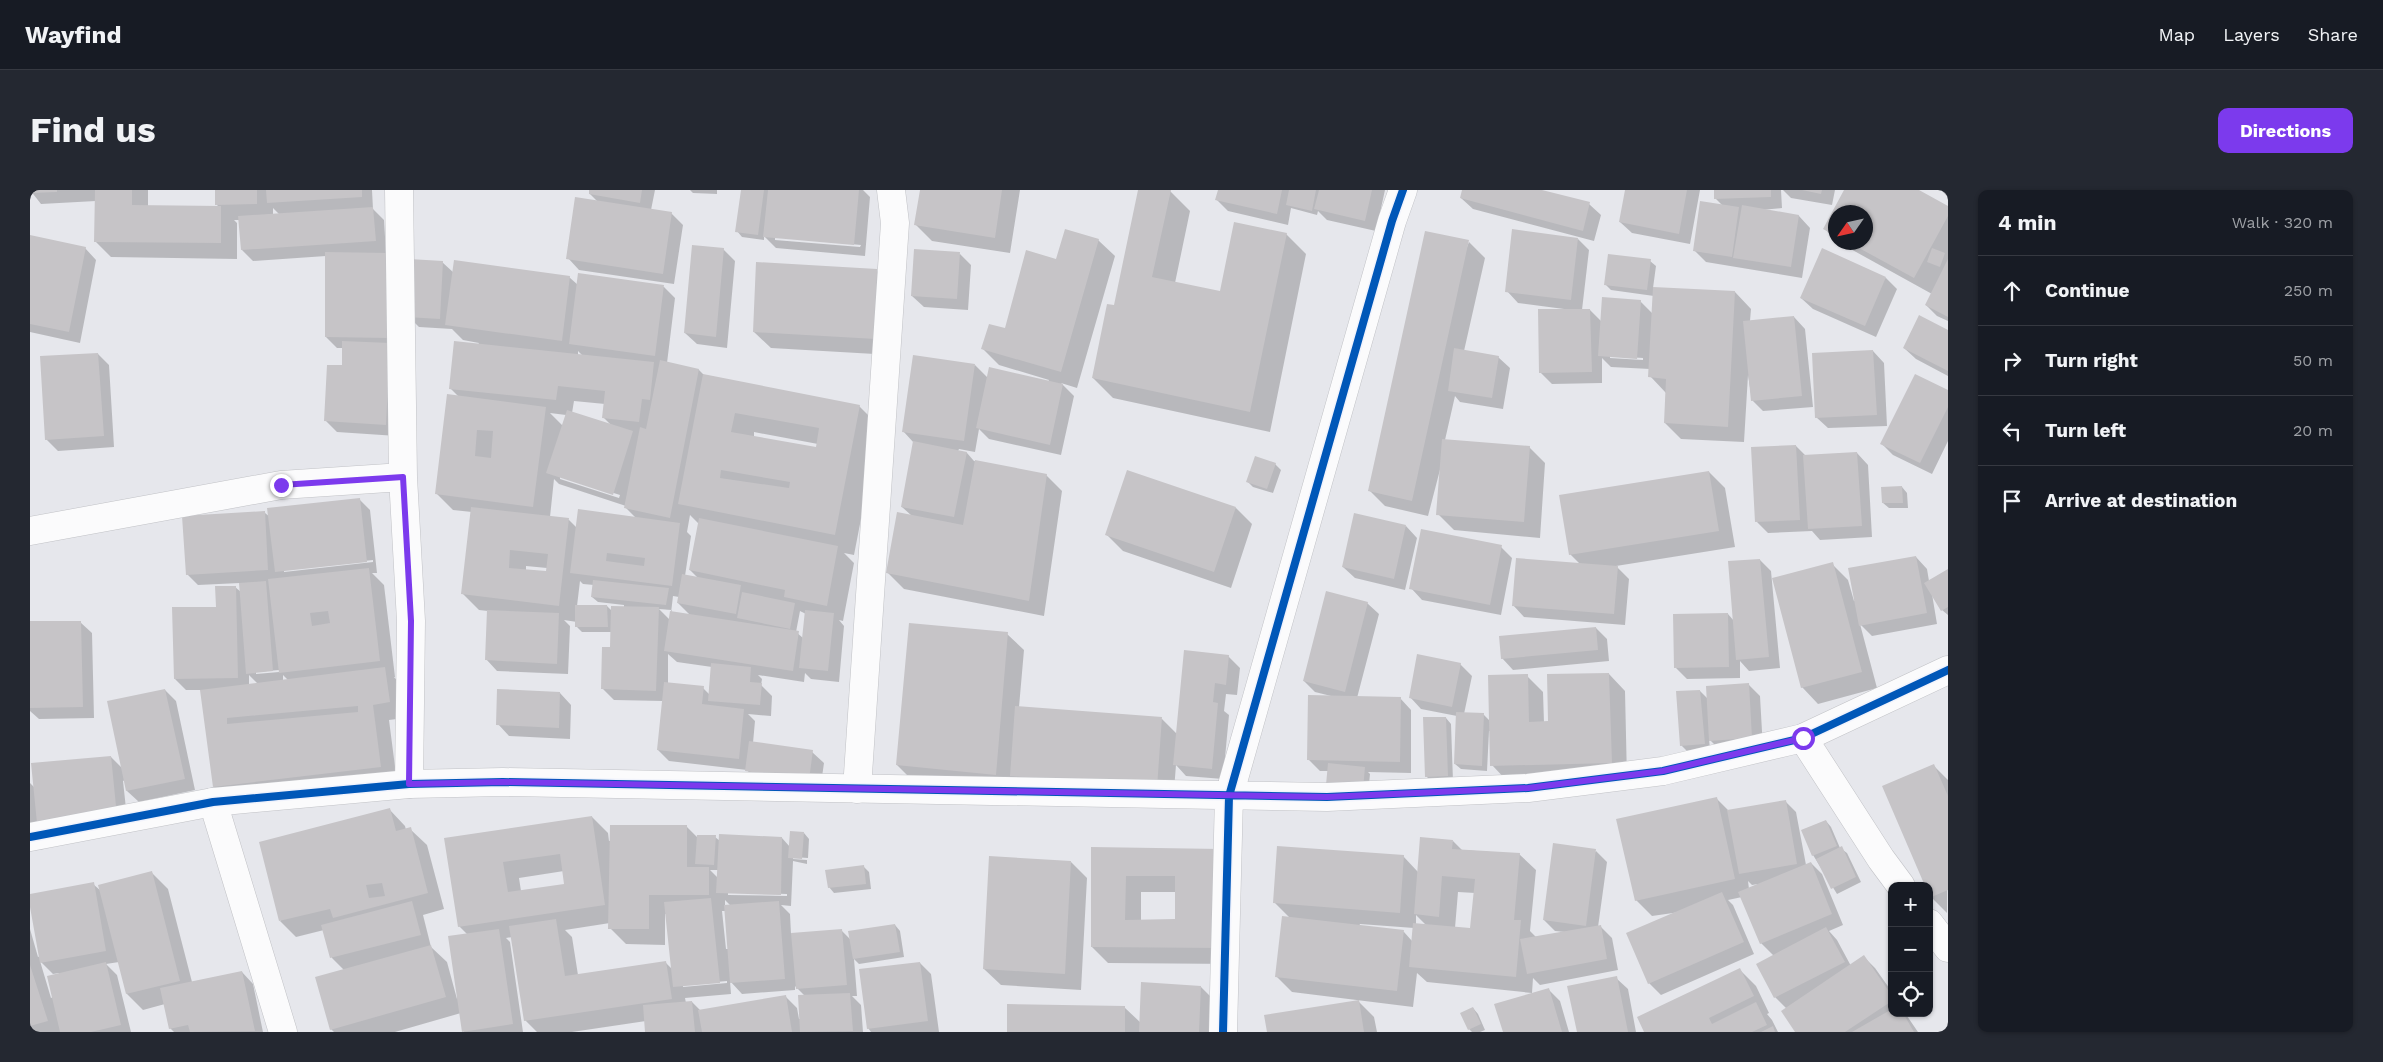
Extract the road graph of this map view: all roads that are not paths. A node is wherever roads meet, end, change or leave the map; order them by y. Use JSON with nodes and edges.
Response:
{"nodes":[{"id":1,"x":399,"y":190,"type":"edge"},
{"id":2,"x":891,"y":190,"type":"edge"},
{"id":3,"x":1403,"y":190,"type":"edge"},
{"id":4,"x":403,"y":477,"type":"junction"},
{"id":5,"x":30,"y":531,"type":"edge"},
{"id":6,"x":1948,"y":670,"type":"edge"},
{"id":7,"x":1803,"y":738,"type":"junction"},
{"id":8,"x":409,"y":784,"type":"junction"},
{"id":9,"x":857,"y":789,"type":"junction"},
{"id":10,"x":1229,"y":796,"type":"junction"},
{"id":11,"x":213,"y":802,"type":"junction"},
{"id":12,"x":30,"y":837,"type":"edge"},
{"id":13,"x":1898,"y":882,"type":"edge"},
{"id":14,"x":1932,"y":927,"type":"edge"},
{"id":15,"x":1948,"y":948,"type":"edge"},
{"id":16,"x":283,"y":1032,"type":"edge"},
{"id":17,"x":1223,"y":1032,"type":"edge"}],
"edges":[{"from":1,"to":4,"type":"street"},
{"from":2,"to":9,"type":"street"},
{"from":3,"to":10,"type":"street"},
{"from":4,"to":5,"type":"street"},
{"from":4,"to":8,"type":"street"},
{"from":6,"to":7,"type":"street"},
{"from":7,"to":10,"type":"street"},
{"from":7,"to":13,"type":"street"},
{"from":8,"to":9,"type":"street"},
{"from":8,"to":11,"type":"street"},
{"from":9,"to":10,"type":"street"},
{"from":10,"to":17,"type":"street"},
{"from":11,"to":12,"type":"street"},
{"from":11,"to":16,"type":"street"},
{"from":14,"to":15,"type":"street"}]}
